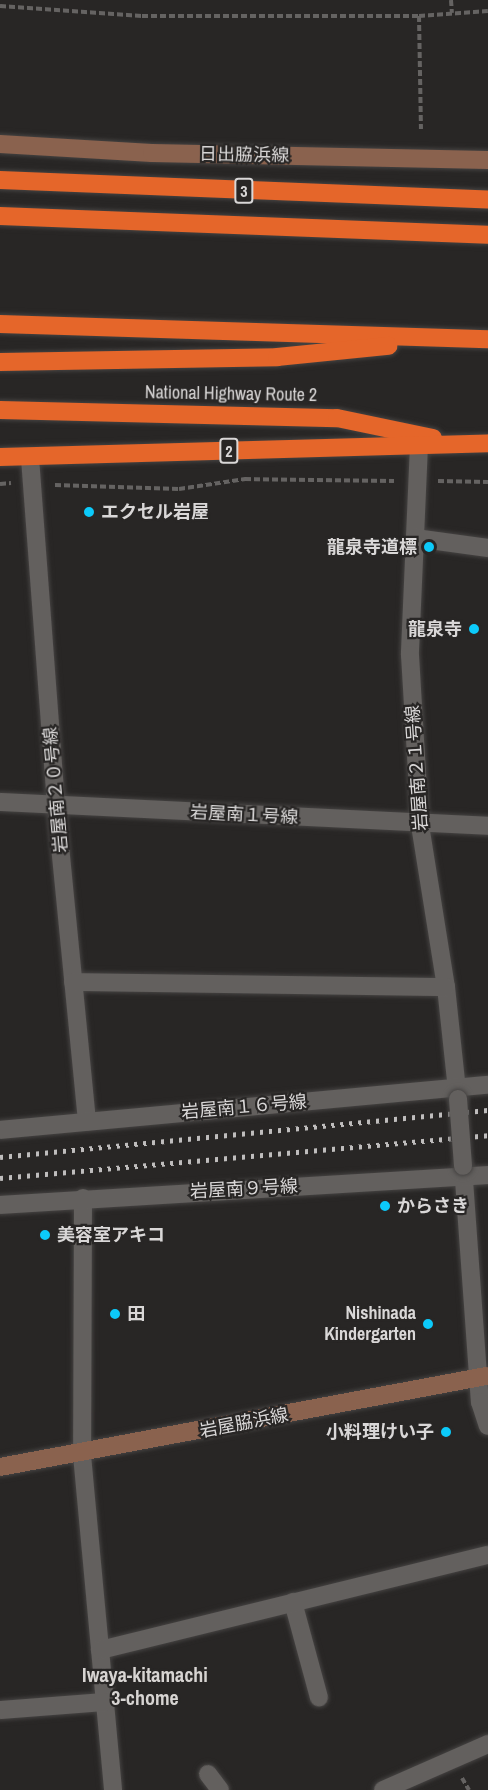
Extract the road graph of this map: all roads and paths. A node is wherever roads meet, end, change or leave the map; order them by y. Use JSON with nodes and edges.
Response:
{"nodes":[{"id":1,"x":451,"y":0,"type":"edge"},
{"id":2,"x":0,"y":6,"type":"edge"},
{"id":3,"x":488,"y":10,"type":"edge"},
{"id":4,"x":452,"y":14,"type":"junction"},
{"id":5,"x":419,"y":16,"type":"junction"},
{"id":6,"x":421,"y":129,"type":"dead end"},
{"id":7,"x":0,"y":144,"type":"edge"},
{"id":8,"x":488,"y":160,"type":"edge"},
{"id":9,"x":0,"y":180,"type":"edge"},
{"id":10,"x":488,"y":200,"type":"edge"},
{"id":11,"x":0,"y":216,"type":"edge"},
{"id":12,"x":488,"y":235,"type":"edge"},
{"id":13,"x":0,"y":324,"type":"edge"},
{"id":14,"x":457,"y":339,"type":"junction"},
{"id":15,"x":488,"y":339,"type":"edge"},
{"id":16,"x":0,"y":362,"type":"edge"},
{"id":17,"x":0,"y":410,"type":"edge"},
{"id":18,"x":458,"y":443,"type":"junction"},
{"id":19,"x":488,"y":443,"type":"edge"},
{"id":20,"x":418,"y":445,"type":"junction"},
{"id":21,"x":0,"y":457,"type":"edge"},
{"id":22,"x":30,"y":458,"type":"junction"},
{"id":23,"x":417,"y":481,"type":"junction"},
{"id":24,"x":488,"y":482,"type":"edge"},
{"id":25,"x":32,"y":483,"type":"junction"},
{"id":26,"x":0,"y":484,"type":"edge"},
{"id":27,"x":415,"y":538,"type":"junction"},
{"id":28,"x":488,"y":548,"type":"edge"},
{"id":29,"x":0,"y":802,"type":"edge"},
{"id":30,"x":56,"y":805,"type":"junction"},
{"id":31,"x":420,"y":825,"type":"junction"},
{"id":32,"x":488,"y":826,"type":"edge"},
{"id":33,"x":73,"y":982,"type":"junction"},
{"id":34,"x":446,"y":987,"type":"junction"},
{"id":35,"x":488,"y":1085,"type":"edge"},
{"id":36,"x":458,"y":1094,"type":"junction"},
{"id":37,"x":87,"y":1121,"type":"junction"},
{"id":38,"x":0,"y":1130,"type":"edge"},
{"id":39,"x":463,"y":1172,"type":"junction"},
{"id":40,"x":488,"y":1175,"type":"edge"},
{"id":41,"x":83,"y":1198,"type":"junction"},
{"id":42,"x":0,"y":1205,"type":"edge"},
{"id":43,"x":483,"y":1377,"type":"edge"},
{"id":44,"x":488,"y":1426,"type":"edge"},
{"id":45,"x":81,"y":1455,"type":"junction"},
{"id":46,"x":0,"y":1467,"type":"edge"},
{"id":47,"x":488,"y":1555,"type":"edge"},
{"id":48,"x":293,"y":1602,"type":"junction"},
{"id":49,"x":100,"y":1650,"type":"junction"},
{"id":50,"x":319,"y":1698,"type":"dead end"},
{"id":51,"x":105,"y":1702,"type":"junction"},
{"id":52,"x":0,"y":1710,"type":"edge"},
{"id":53,"x":488,"y":1744,"type":"edge"},
{"id":54,"x":208,"y":1774,"type":"dead end"},
{"id":55,"x":113,"y":1790,"type":"edge"},
{"id":56,"x":220,"y":1790,"type":"edge"},
{"id":57,"x":383,"y":1790,"type":"edge"}],
"edges":[{"from":1,"to":4,"type":"path"},
{"from":2,"to":5,"type":"path"},
{"from":3,"to":4,"type":"path"},
{"from":4,"to":5,"type":"path"},
{"from":5,"to":6,"type":"path"},
{"from":7,"to":8,"type":"street","name":"日出脇浜線"},
{"from":9,"to":10,"type":"highway","number":"3"},
{"from":11,"to":12,"type":"highway","number":"3"},
{"from":13,"to":14,"type":"highway","name":"National Highway Route 2"},
{"from":14,"to":15,"type":"highway","name":"National Highway Route 2"},
{"from":14,"to":16,"type":"highway","name":"National Highway Route 2"},
{"from":17,"to":18,"type":"highway","name":"National Highway Route 2","number":"2"},
{"from":18,"to":19,"type":"highway","name":"National Highway Route 2","number":"2"},
{"from":18,"to":20,"type":"highway","name":"National Highway Route 2","number":"2"},
{"from":20,"to":22,"type":"highway","name":"National Highway Route 2","number":"2"},
{"from":20,"to":23,"type":"street","name":"岩屋南２１号線"},
{"from":21,"to":22,"type":"highway","name":"National Highway Route 2","number":"2"},
{"from":22,"to":25,"type":"street","name":"岩屋南２０号線"},
{"from":23,"to":24,"type":"path"},
{"from":23,"to":25,"type":"path"},
{"from":23,"to":27,"type":"street","name":"岩屋南２１号線"},
{"from":25,"to":26,"type":"path"},
{"from":25,"to":30,"type":"street","name":"岩屋南２０号線"},
{"from":27,"to":28,"type":"street"},
{"from":27,"to":31,"type":"street","name":"岩屋南２１号線"},
{"from":29,"to":30,"type":"street","name":"岩屋南１号線"},
{"from":30,"to":31,"type":"street","name":"岩屋南１号線"},
{"from":30,"to":33,"type":"street","name":"岩屋南２０号線"},
{"from":31,"to":32,"type":"street","name":"岩屋南１号線"},
{"from":31,"to":34,"type":"street","name":"岩屋南２１号線"},
{"from":33,"to":34,"type":"street"},
{"from":33,"to":37,"type":"street","name":"岩屋南２０号線"},
{"from":34,"to":36,"type":"street","name":"岩屋南２１号線"},
{"from":35,"to":36,"type":"street","name":"岩屋南１６号線"},
{"from":36,"to":37,"type":"street","name":"岩屋南１６号線"},
{"from":36,"to":39,"type":"street","name":"岩屋南２１号線","bridge":true},
{"from":37,"to":38,"type":"street","name":"岩屋南１６号線"},
{"from":39,"to":40,"type":"street","name":"岩屋南９号線"},
{"from":39,"to":41,"type":"street","name":"岩屋南９号線"},
{"from":39,"to":43,"type":"street","name":"岩屋南２１号線"},
{"from":41,"to":42,"type":"street","name":"岩屋南９号線"},
{"from":41,"to":45,"type":"street"},
{"from":43,"to":44,"type":"street","name":"岩屋南２１号線"},
{"from":43,"to":45,"type":"street","name":"岩屋脇浜線"},
{"from":45,"to":46,"type":"street","name":"岩屋脇浜線"},
{"from":45,"to":49,"type":"street"},
{"from":47,"to":48,"type":"street"},
{"from":48,"to":49,"type":"street"},
{"from":48,"to":50,"type":"street"},
{"from":49,"to":51,"type":"street"},
{"from":51,"to":52,"type":"street"},
{"from":51,"to":55,"type":"street"},
{"from":53,"to":57,"type":"street"},
{"from":54,"to":56,"type":"street"}]}
